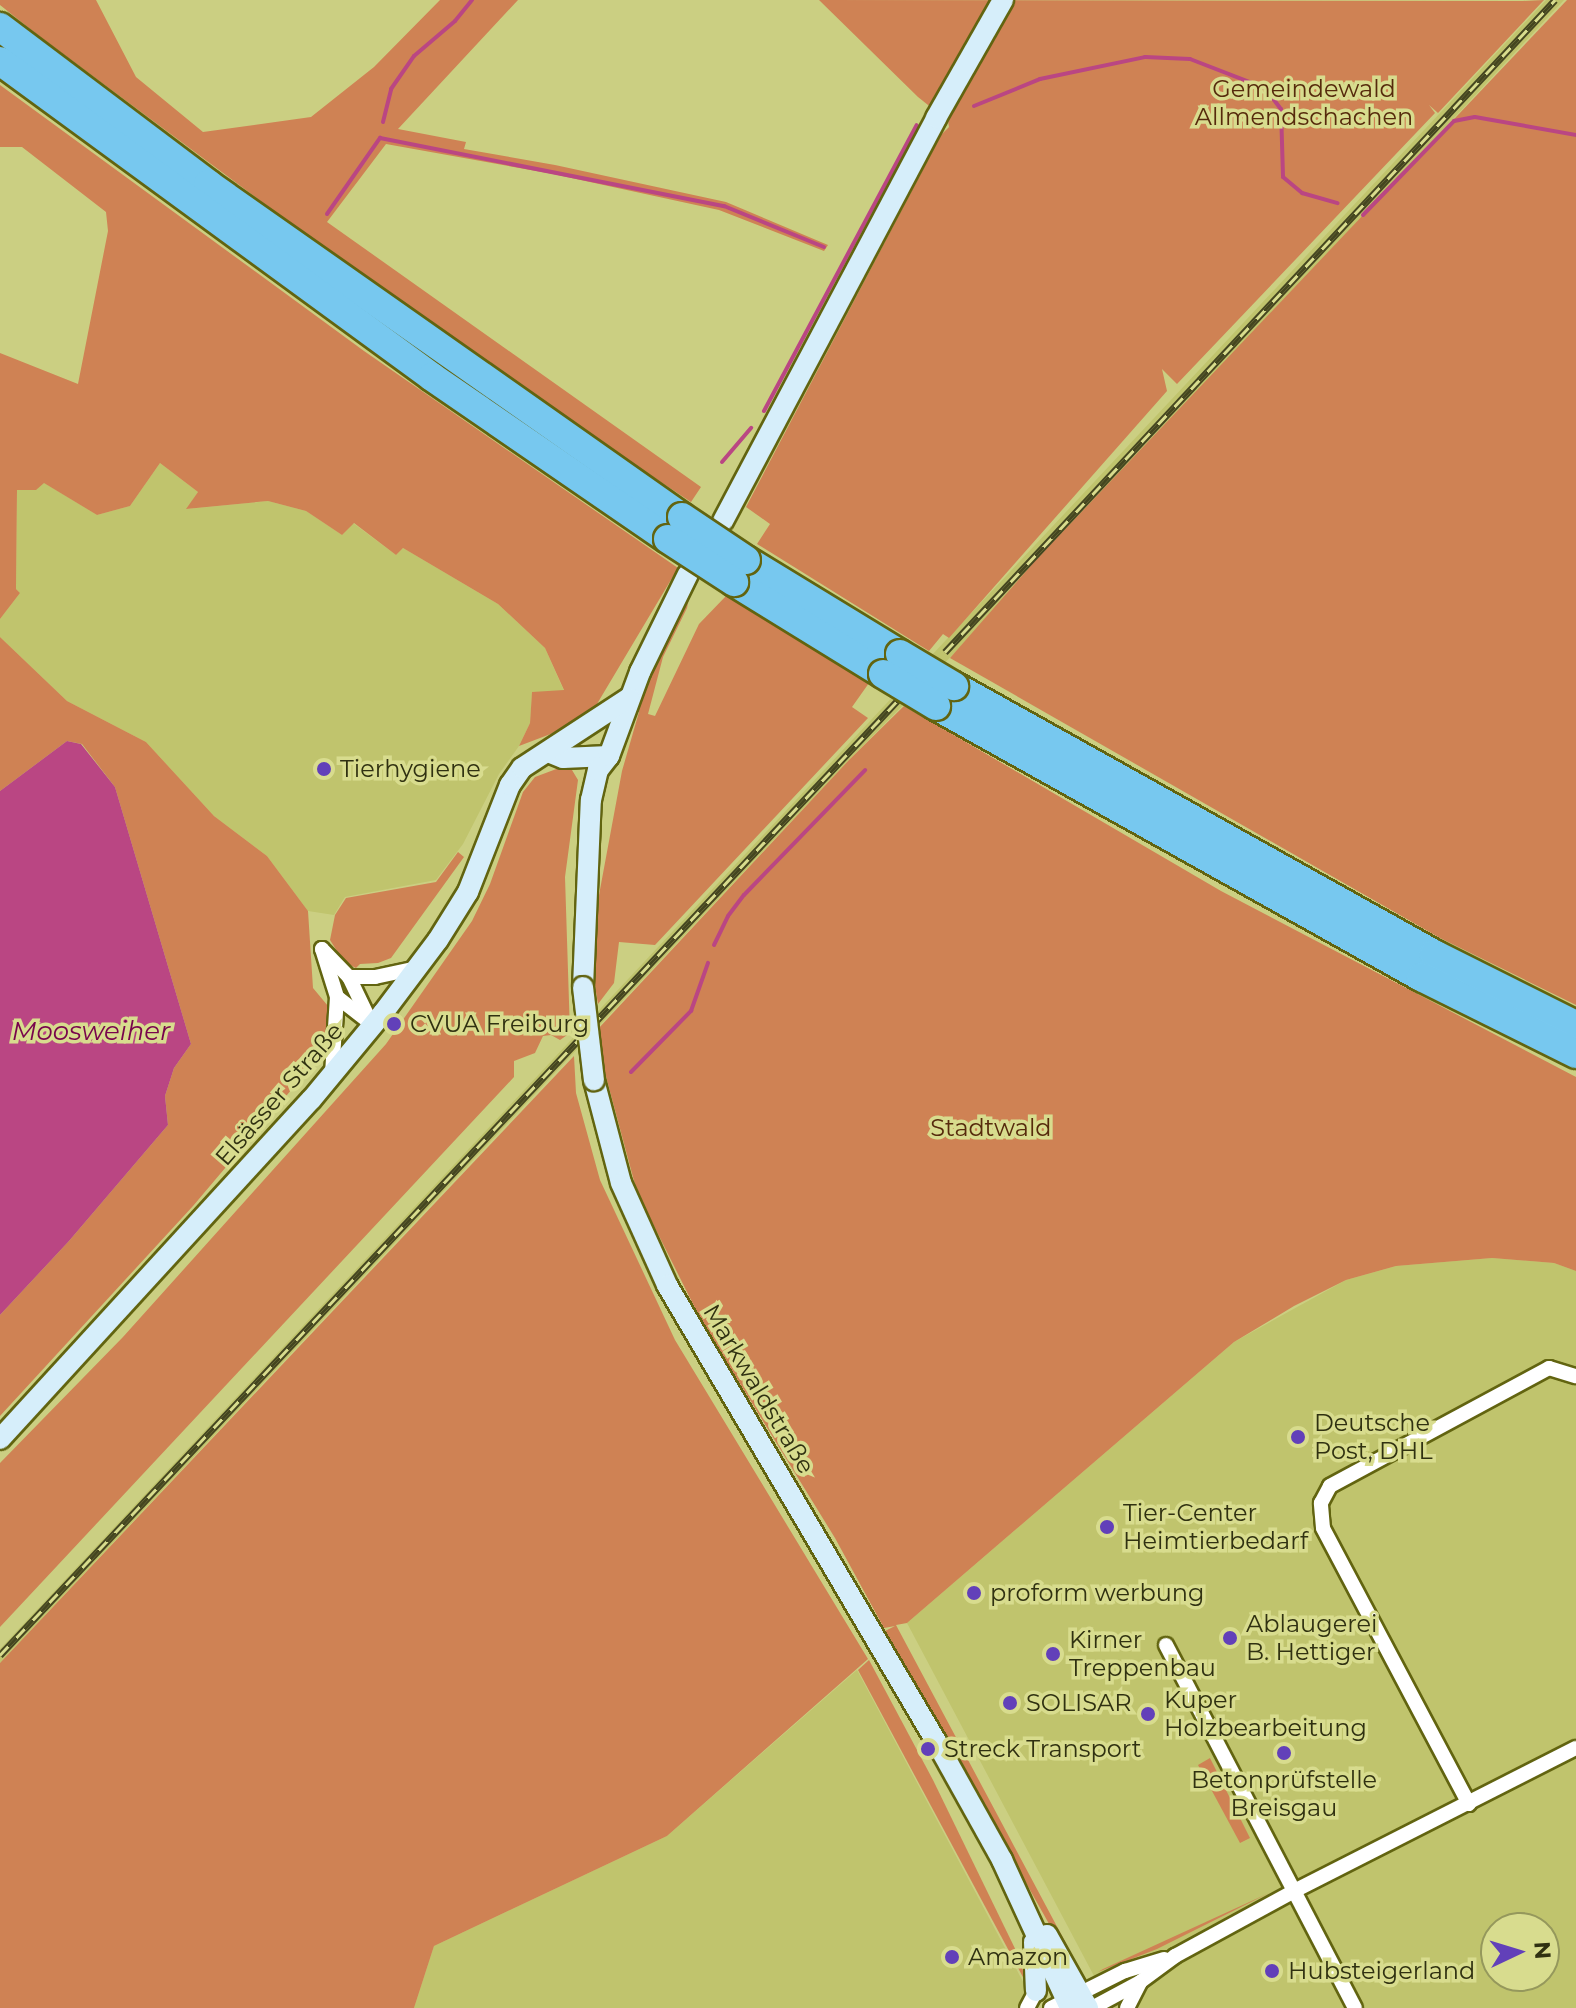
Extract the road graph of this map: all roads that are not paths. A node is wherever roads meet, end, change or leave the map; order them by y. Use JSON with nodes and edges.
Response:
{"nodes":[{"id":1,"x":1003,"y":0,"type":"edge"},
{"id":2,"x":0,"y":27,"type":"edge"},
{"id":3,"x":0,"y":61,"type":"edge"},
{"id":4,"x":723,"y":521,"type":"dead end"},
{"id":5,"x":675,"y":528,"type":"junction"},
{"id":6,"x":688,"y":574,"type":"dead end"},
{"id":7,"x":945,"y":696,"type":"junction"},
{"id":8,"x":629,"y":698,"type":"junction"},
{"id":9,"x":572,"y":738,"type":"junction"},
{"id":10,"x":548,"y":752,"type":"junction"},
{"id":11,"x":609,"y":756,"type":"junction"},
{"id":12,"x":417,"y":968,"type":"junction"},
{"id":13,"x":349,"y":977,"type":"junction"},
{"id":14,"x":337,"y":997,"type":"junction"},
{"id":15,"x":373,"y":1025,"type":"junction"},
{"id":16,"x":1576,"y":1025,"type":"edge"},
{"id":17,"x":1576,"y":1054,"type":"edge"},
{"id":18,"x":332,"y":1074,"type":"junction"},
{"id":19,"x":1576,"y":1376,"type":"edge"},
{"id":20,"x":0,"y":1439,"type":"edge"},
{"id":21,"x":1166,"y":1645,"type":"dead end"},
{"id":22,"x":1576,"y":1748,"type":"edge"},
{"id":23,"x":1469,"y":1804,"type":"junction"},
{"id":24,"x":1294,"y":1891,"type":"junction"},
{"id":25,"x":1034,"y":1926,"type":"junction"},
{"id":26,"x":1175,"y":1956,"type":"junction"},
{"id":27,"x":1140,"y":1982,"type":"junction"},
{"id":28,"x":1031,"y":1999,"type":"edge"},
{"id":29,"x":1075,"y":2004,"type":"edge"},
{"id":30,"x":1127,"y":2008,"type":"edge"},
{"id":31,"x":1355,"y":2008,"type":"edge"}],
"edges":[{"from":1,"to":4,"type":"main road"},
{"from":2,"to":5,"type":"highway"},
{"from":3,"to":5,"type":"highway"},
{"from":5,"to":7,"type":"highway","bridge":true},
{"from":6,"to":8,"type":"main road","name":"Markwaldstraße"},
{"from":7,"to":16,"type":"highway"},
{"from":7,"to":17,"type":"highway"},
{"from":8,"to":9,"type":"main road","name":"Elsässer Straße"},
{"from":8,"to":11,"type":"main road","name":"Markwaldstraße"},
{"from":9,"to":10,"type":"main road","name":"Elsässer Straße"},
{"from":9,"to":11,"type":"main road"},
{"from":10,"to":11,"type":"main road"},
{"from":10,"to":12,"type":"main road","name":"Elsässer Straße"},
{"from":11,"to":25,"type":"main road","name":"Markwaldstraße","bridge":true},
{"from":12,"to":13,"type":"street"},
{"from":12,"to":15,"type":"main road","name":"Elsässer Straße"},
{"from":13,"to":14,"type":"street"},
{"from":13,"to":15,"type":"street"},
{"from":14,"to":15,"type":"street"},
{"from":14,"to":18,"type":"street"},
{"from":15,"to":18,"type":"main road","name":"Elsässer Straße"},
{"from":18,"to":20,"type":"main road","name":"Elsässer Straße"},
{"from":19,"to":23,"type":"street"},
{"from":21,"to":24,"type":"street"},
{"from":22,"to":23,"type":"street"},
{"from":23,"to":24,"type":"street"},
{"from":24,"to":26,"type":"street"},
{"from":24,"to":31,"type":"street"},
{"from":25,"to":28,"type":"main road"},
{"from":25,"to":29,"type":"main road","name":"Markwaldstraße"},
{"from":26,"to":27,"type":"street"},
{"from":26,"to":29,"type":"street"},
{"from":27,"to":29,"type":"street"},
{"from":27,"to":30,"type":"street"}]}
